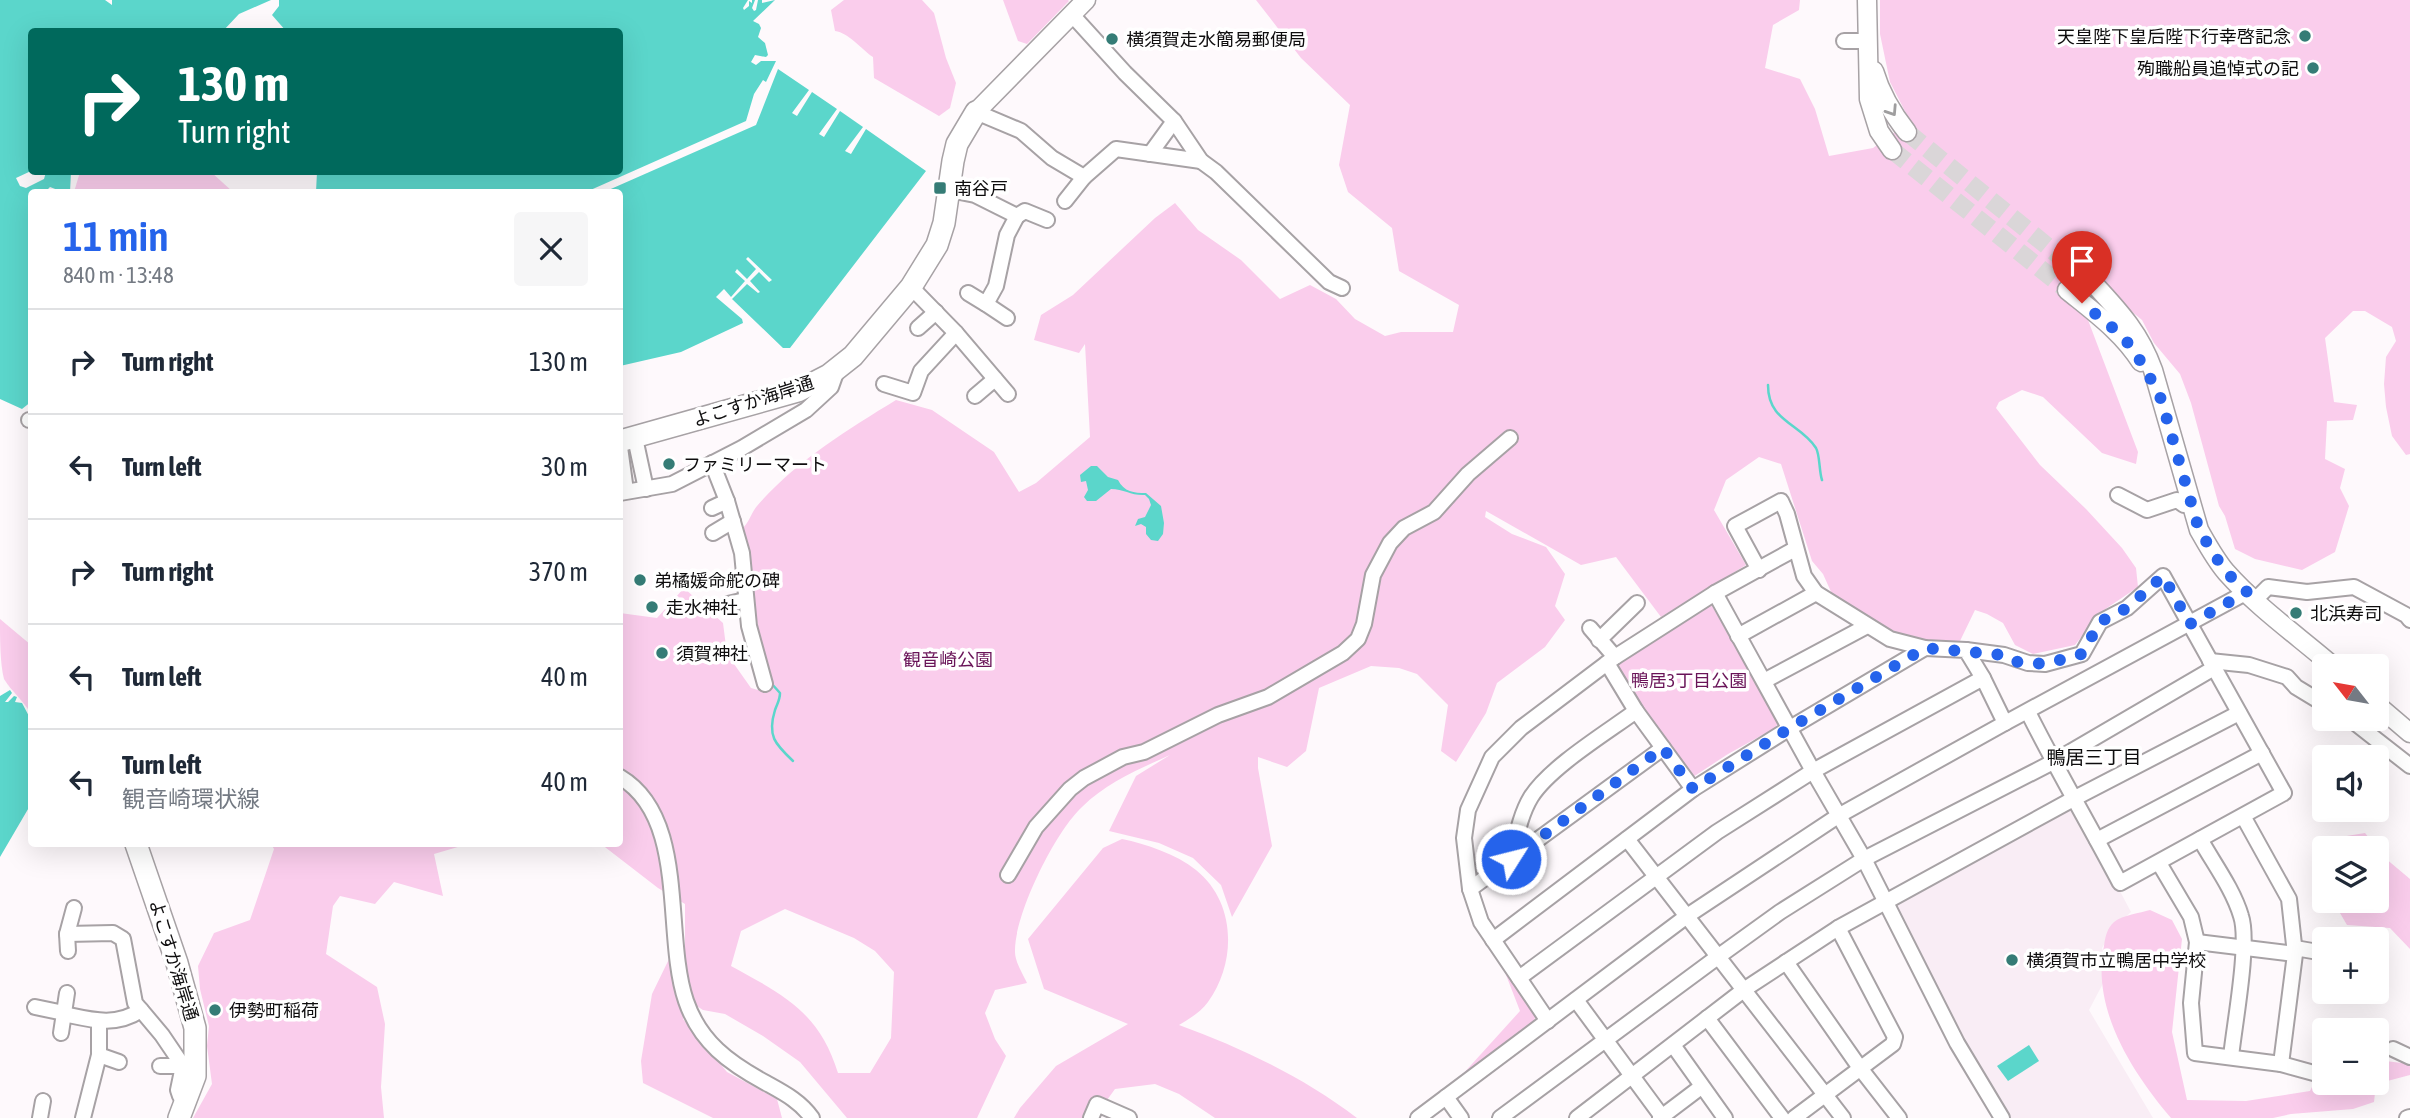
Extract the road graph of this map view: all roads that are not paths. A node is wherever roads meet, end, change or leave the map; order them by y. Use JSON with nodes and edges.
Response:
{"nodes":[{"id":1,"x":1086,"y":0,"type":"edge"},
{"id":2,"x":1867,"y":0,"type":"edge"},
{"id":3,"x":1075,"y":18,"type":"dead end"},
{"id":4,"x":1844,"y":41,"type":"dead end"},
{"id":5,"x":1866,"y":41,"type":"junction"},
{"id":6,"x":975,"y":112,"type":"junction"},
{"id":7,"x":1174,"y":121,"type":"junction"},
{"id":8,"x":1907,"y":132,"type":"tunnel mouth"},
{"id":9,"x":1892,"y":150,"type":"tunnel mouth"},
{"id":10,"x":1150,"y":154,"type":"junction"},
{"id":11,"x":1200,"y":161,"type":"junction"},
{"id":12,"x":1084,"y":177,"type":"junction"},
{"id":13,"x":950,"y":190,"type":"junction"},
{"id":14,"x":1065,"y":201,"type":"dead end"},
{"id":15,"x":1017,"y":216,"type":"junction"},
{"id":16,"x":1047,"y":220,"type":"dead end"},
{"id":17,"x":2095,"y":285,"type":"tunnel mouth"},
{"id":18,"x":911,"y":287,"type":"junction"},
{"id":19,"x":1342,"y":288,"type":"dead end"},
{"id":20,"x":2067,"y":290,"type":"tunnel mouth"},
{"id":21,"x":968,"y":293,"type":"dead end"},
{"id":22,"x":986,"y":304,"type":"junction"},
{"id":23,"x":936,"y":312,"type":"junction"},
{"id":24,"x":1007,"y":318,"type":"dead end"},
{"id":25,"x":918,"y":328,"type":"dead end"},
{"id":26,"x":956,"y":333,"type":"junction"},
{"id":27,"x":995,"y":379,"type":"junction"},
{"id":28,"x":884,"y":384,"type":"dead end"},
{"id":29,"x":1008,"y":394,"type":"dead end"},
{"id":30,"x":975,"y":396,"type":"dead end"},
{"id":31,"x":2161,"y":399,"type":"junction"},
{"id":32,"x":802,"y":400,"type":"junction"},
{"id":33,"x":1510,"y":438,"type":"dead end"},
{"id":34,"x":625,"y":442,"type":"edge"},
{"id":35,"x":712,"y":463,"type":"junction"},
{"id":36,"x":646,"y":489,"type":"junction"},
{"id":37,"x":623,"y":492,"type":"edge"},
{"id":38,"x":2118,"y":495,"type":"dead end"},
{"id":39,"x":727,"y":501,"type":"junction"},
{"id":40,"x":2190,"y":502,"type":"junction"},
{"id":41,"x":712,"y":508,"type":"dead end"},
{"id":42,"x":733,"y":521,"type":"junction"},
{"id":43,"x":713,"y":533,"type":"dead end"},
{"id":44,"x":1795,"y":549,"type":"junction"},
{"id":45,"x":1759,"y":570,"type":"junction"},
{"id":46,"x":1714,"y":593,"type":"junction"},
{"id":47,"x":1816,"y":593,"type":"junction"},
{"id":48,"x":2251,"y":596,"type":"junction"},
{"id":49,"x":745,"y":600,"type":"junction"},
{"id":50,"x":1637,"y":603,"type":"dead end"},
{"id":51,"x":728,"y":604,"type":"dead end"},
{"id":52,"x":2410,"y":620,"type":"edge"},
{"id":53,"x":2190,"y":624,"type":"junction"},
{"id":54,"x":1867,"y":626,"type":"junction"},
{"id":55,"x":1738,"y":636,"type":"junction"},
{"id":56,"x":1925,"y":648,"type":"junction"},
{"id":57,"x":1966,"y":650,"type":"junction"},
{"id":58,"x":2319,"y":654,"type":"edge"},
{"id":59,"x":1611,"y":660,"type":"junction"},
{"id":60,"x":2212,"y":665,"type":"junction"},
{"id":61,"x":1983,"y":678,"type":"junction"},
{"id":62,"x":1764,"y":681,"type":"junction"},
{"id":63,"x":765,"y":684,"type":"dead end"},
{"id":64,"x":2312,"y":697,"type":"edge"},
{"id":65,"x":1636,"y":711,"type":"junction"},
{"id":66,"x":2028,"y":712,"type":"junction"},
{"id":67,"x":2239,"y":713,"type":"junction"},
{"id":68,"x":2389,"y":715,"type":"edge"},
{"id":69,"x":2005,"y":723,"type":"junction"},
{"id":70,"x":1790,"y":728,"type":"junction"},
{"id":71,"x":2367,"y":732,"type":"edge"},
{"id":72,"x":2410,"y":733,"type":"edge"},
{"id":73,"x":1663,"y":748,"type":"junction"},
{"id":74,"x":2262,"y":753,"type":"junction"},
{"id":75,"x":2053,"y":762,"type":"junction"},
{"id":76,"x":2410,"y":766,"type":"edge"},
{"id":77,"x":1812,"y":771,"type":"junction"},
{"id":78,"x":623,"y":779,"type":"edge"},
{"id":79,"x":1693,"y":789,"type":"junction"},
{"id":80,"x":2075,"y":797,"type":"junction"},
{"id":81,"x":1838,"y":816,"type":"junction"},
{"id":82,"x":2243,"y":816,"type":"junction"},
{"id":83,"x":1627,"y":839,"type":"junction"},
{"id":84,"x":2200,"y":839,"type":"junction"},
{"id":85,"x":2097,"y":840,"type":"junction"},
{"id":86,"x":137,"y":847,"type":"edge"},
{"id":87,"x":1511,"y":859,"type":"junction"},
{"id":88,"x":1864,"y":859,"type":"junction"},
{"id":89,"x":2159,"y":863,"type":"junction"},
{"id":90,"x":1008,"y":875,"type":"dead end"},
{"id":91,"x":1656,"y":875,"type":"junction"},
{"id":92,"x":1470,"y":889,"type":"junction"},
{"id":93,"x":1887,"y":901,"type":"junction"},
{"id":94,"x":74,"y":908,"type":"dead end"},
{"id":95,"x":1687,"y":916,"type":"junction"},
{"id":96,"x":1838,"y":928,"type":"junction"},
{"id":97,"x":67,"y":934,"type":"junction"},
{"id":98,"x":1493,"y":940,"type":"junction"},
{"id":99,"x":2197,"y":942,"type":"junction"},
{"id":100,"x":2243,"y":948,"type":"junction"},
{"id":101,"x":68,"y":951,"type":"dead end"},
{"id":102,"x":2295,"y":951,"type":"junction"},
{"id":103,"x":2312,"y":952,"type":"edge"},
{"id":104,"x":1719,"y":956,"type":"junction"},
{"id":105,"x":1786,"y":962,"type":"junction"},
{"id":106,"x":1519,"y":978,"type":"junction"},
{"id":107,"x":1745,"y":989,"type":"junction"},
{"id":108,"x":67,"y":993,"type":"dead end"},
{"id":109,"x":1576,"y":1000,"type":"junction"},
{"id":110,"x":35,"y":1007,"type":"dead end"},
{"id":111,"x":141,"y":1010,"type":"junction"},
{"id":112,"x":64,"y":1014,"type":"junction"},
{"id":113,"x":1707,"y":1018,"type":"junction"},
{"id":114,"x":99,"y":1021,"type":"junction"},
{"id":115,"x":1548,"y":1021,"type":"junction"},
{"id":116,"x":61,"y":1033,"type":"dead end"},
{"id":117,"x":1605,"y":1039,"type":"junction"},
{"id":118,"x":1673,"y":1045,"type":"junction"},
{"id":119,"x":2393,"y":1049,"type":"dead end"},
{"id":120,"x":99,"y":1055,"type":"junction"},
{"id":121,"x":2231,"y":1057,"type":"junction"},
{"id":122,"x":2410,"y":1057,"type":"edge"},
{"id":123,"x":119,"y":1062,"type":"dead end"},
{"id":124,"x":2281,"y":1064,"type":"junction"},
{"id":125,"x":160,"y":1066,"type":"dead end"},
{"id":126,"x":183,"y":1066,"type":"junction"},
{"id":127,"x":1860,"y":1068,"type":"junction"},
{"id":128,"x":2312,"y":1073,"type":"edge"},
{"id":129,"x":1632,"y":1074,"type":"junction"},
{"id":130,"x":1701,"y":1087,"type":"junction"},
{"id":131,"x":1825,"y":1095,"type":"junction"},
{"id":132,"x":1446,"y":1097,"type":"junction"},
{"id":133,"x":43,"y":1101,"type":"dead end"},
{"id":134,"x":183,"y":1108,"type":"edge"},
{"id":135,"x":40,"y":1118,"type":"edge"},
{"id":136,"x":83,"y":1118,"type":"edge"},
{"id":137,"x":812,"y":1118,"type":"edge"},
{"id":138,"x":1091,"y":1118,"type":"edge"},
{"id":139,"x":1129,"y":1118,"type":"edge"},
{"id":140,"x":1418,"y":1118,"type":"edge"},
{"id":141,"x":1461,"y":1118,"type":"edge"},
{"id":142,"x":1500,"y":1118,"type":"edge"},
{"id":143,"x":1577,"y":1118,"type":"edge"},
{"id":144,"x":1662,"y":1118,"type":"edge"},
{"id":145,"x":1725,"y":1118,"type":"edge"},
{"id":146,"x":1782,"y":1118,"type":"edge"},
{"id":147,"x":1794,"y":1118,"type":"edge"},
{"id":148,"x":1843,"y":1118,"type":"edge"},
{"id":149,"x":1899,"y":1118,"type":"edge"},
{"id":150,"x":2002,"y":1118,"type":"edge"}],
"edges":[{"from":1,"to":6,"type":"main road"},
{"from":2,"to":5,"type":"main road"},
{"from":3,"to":7,"type":"street"},
{"from":4,"to":5,"type":"street"},
{"from":5,"to":8,"type":"main road","one_way":true},
{"from":5,"to":9,"type":"main road"},
{"from":6,"to":12,"type":"street"},
{"from":6,"to":13,"type":"highway","name":"よこすか海岸通"},
{"from":7,"to":10,"type":"street"},
{"from":7,"to":11,"type":"street"},
{"from":10,"to":11,"type":"street"},
{"from":10,"to":12,"type":"street"},
{"from":11,"to":19,"type":"street"},
{"from":12,"to":14,"type":"street"},
{"from":13,"to":15,"type":"street"},
{"from":13,"to":18,"type":"highway","name":"よこすか海岸通"},
{"from":15,"to":16,"type":"street"},
{"from":15,"to":22,"type":"street"},
{"from":17,"to":31,"type":"main road"},
{"from":18,"to":23,"type":"street"},
{"from":18,"to":32,"type":"highway","name":"よこすか海岸通"},
{"from":20,"to":31,"type":"main road"},
{"from":21,"to":22,"type":"street"},
{"from":22,"to":24,"type":"street"},
{"from":23,"to":25,"type":"street"},
{"from":23,"to":26,"type":"street"},
{"from":26,"to":27,"type":"street"},
{"from":26,"to":28,"type":"street"},
{"from":27,"to":29,"type":"street"},
{"from":27,"to":30,"type":"street"},
{"from":31,"to":40,"type":"main road"},
{"from":32,"to":34,"type":"highway","name":"よこすか海岸通"},
{"from":32,"to":35,"type":"street"},
{"from":33,"to":90,"type":"street"},
{"from":34,"to":36,"type":"street"},
{"from":34,"to":37,"type":"street"},
{"from":35,"to":36,"type":"street"},
{"from":35,"to":39,"type":"street"},
{"from":36,"to":37,"type":"street"},
{"from":38,"to":40,"type":"street"},
{"from":39,"to":41,"type":"street"},
{"from":39,"to":42,"type":"street"},
{"from":40,"to":48,"type":"main road"},
{"from":42,"to":43,"type":"street"},
{"from":42,"to":49,"type":"street"},
{"from":44,"to":45,"type":"street"},
{"from":44,"to":45,"type":"street"},
{"from":44,"to":47,"type":"street"},
{"from":45,"to":46,"type":"street"},
{"from":46,"to":55,"type":"street"},
{"from":46,"to":59,"type":"street"},
{"from":47,"to":54,"type":"street"},
{"from":47,"to":55,"type":"street"},
{"from":48,"to":52,"type":"street"},
{"from":48,"to":53,"type":"street"},
{"from":48,"to":58,"type":"main road"},
{"from":49,"to":51,"type":"street"},
{"from":49,"to":63,"type":"street"},
{"from":50,"to":59,"type":"street"},
{"from":53,"to":57,"type":"street"},
{"from":53,"to":60,"type":"street"},
{"from":53,"to":66,"type":"street"},
{"from":54,"to":56,"type":"street"},
{"from":54,"to":62,"type":"street"},
{"from":55,"to":62,"type":"street"},
{"from":56,"to":57,"type":"street"},
{"from":56,"to":70,"type":"street"},
{"from":57,"to":61,"type":"street"},
{"from":59,"to":65,"type":"street"},
{"from":59,"to":92,"type":"street"},
{"from":60,"to":64,"type":"street"},
{"from":60,"to":67,"type":"street"},
{"from":60,"to":75,"type":"street"},
{"from":61,"to":69,"type":"street"},
{"from":61,"to":77,"type":"street"},
{"from":62,"to":70,"type":"street"},
{"from":65,"to":73,"type":"street"},
{"from":65,"to":87,"type":"street"},
{"from":66,"to":69,"type":"street"},
{"from":66,"to":75,"type":"street"},
{"from":67,"to":74,"type":"street"},
{"from":67,"to":80,"type":"street"},
{"from":68,"to":72,"type":"main road"},
{"from":69,"to":81,"type":"street"},
{"from":70,"to":77,"type":"street"},
{"from":70,"to":79,"type":"street"},
{"from":71,"to":76,"type":"street"},
{"from":73,"to":79,"type":"street"},
{"from":73,"to":87,"type":"street"},
{"from":74,"to":82,"type":"street"},
{"from":74,"to":85,"type":"street"},
{"from":75,"to":80,"type":"street"},
{"from":75,"to":88,"type":"street"},
{"from":77,"to":81,"type":"street"},
{"from":77,"to":91,"type":"street"},
{"from":78,"to":137,"type":"street"},
{"from":79,"to":83,"type":"street"},
{"from":80,"to":85,"type":"street"},
{"from":80,"to":93,"type":"street"},
{"from":81,"to":88,"type":"street"},
{"from":81,"to":95,"type":"street"},
{"from":82,"to":84,"type":"street"},
{"from":82,"to":102,"type":"street"},
{"from":83,"to":91,"type":"street"},
{"from":83,"to":98,"type":"street"},
{"from":84,"to":89,"type":"street"},
{"from":84,"to":100,"type":"street"},
{"from":85,"to":89,"type":"street"},
{"from":86,"to":134,"type":"highway","name":"よこすか海岸通"},
{"from":87,"to":92,"type":"street"},
{"from":88,"to":93,"type":"street"},
{"from":88,"to":104,"type":"street"},
{"from":89,"to":99,"type":"street"},
{"from":91,"to":95,"type":"street"},
{"from":91,"to":106,"type":"street"},
{"from":92,"to":98,"type":"street"},
{"from":93,"to":96,"type":"street"},
{"from":93,"to":150,"type":"street"},
{"from":94,"to":97,"type":"street"},
{"from":95,"to":104,"type":"street"},
{"from":95,"to":109,"type":"street"},
{"from":96,"to":105,"type":"street"},
{"from":96,"to":127,"type":"street"},
{"from":97,"to":101,"type":"street"},
{"from":97,"to":111,"type":"street"},
{"from":98,"to":106,"type":"street"},
{"from":99,"to":100,"type":"street"},
{"from":99,"to":121,"type":"street"},
{"from":100,"to":102,"type":"street"},
{"from":100,"to":121,"type":"street"},
{"from":102,"to":103,"type":"street"},
{"from":102,"to":124,"type":"street"},
{"from":104,"to":107,"type":"street"},
{"from":104,"to":117,"type":"street"},
{"from":105,"to":107,"type":"street"},
{"from":105,"to":127,"type":"street"},
{"from":106,"to":115,"type":"street"},
{"from":107,"to":113,"type":"street"},
{"from":107,"to":131,"type":"street"},
{"from":108,"to":112,"type":"street"},
{"from":109,"to":115,"type":"street"},
{"from":109,"to":117,"type":"street"},
{"from":110,"to":112,"type":"street"},
{"from":111,"to":114,"type":"street"},
{"from":111,"to":126,"type":"street"},
{"from":112,"to":114,"type":"street"},
{"from":112,"to":116,"type":"street"},
{"from":113,"to":118,"type":"street"},
{"from":113,"to":146,"type":"street"},
{"from":114,"to":120,"type":"street"},
{"from":115,"to":132,"type":"street"},
{"from":117,"to":129,"type":"street"},
{"from":117,"to":142,"type":"street"},
{"from":118,"to":129,"type":"street"},
{"from":118,"to":130,"type":"street"},
{"from":119,"to":122,"type":"street"},
{"from":120,"to":123,"type":"street"},
{"from":120,"to":136,"type":"street"},
{"from":121,"to":124,"type":"street"},
{"from":124,"to":128,"type":"street"},
{"from":125,"to":126,"type":"street"},
{"from":126,"to":134,"type":"street"},
{"from":127,"to":131,"type":"street"},
{"from":127,"to":149,"type":"street"},
{"from":129,"to":143,"type":"street"},
{"from":129,"to":144,"type":"street"},
{"from":130,"to":144,"type":"street"},
{"from":130,"to":145,"type":"street"},
{"from":131,"to":147,"type":"street"},
{"from":131,"to":148,"type":"street"},
{"from":132,"to":140,"type":"street"},
{"from":132,"to":141,"type":"street"},
{"from":133,"to":135,"type":"street"},
{"from":138,"to":139,"type":"street"}]}
